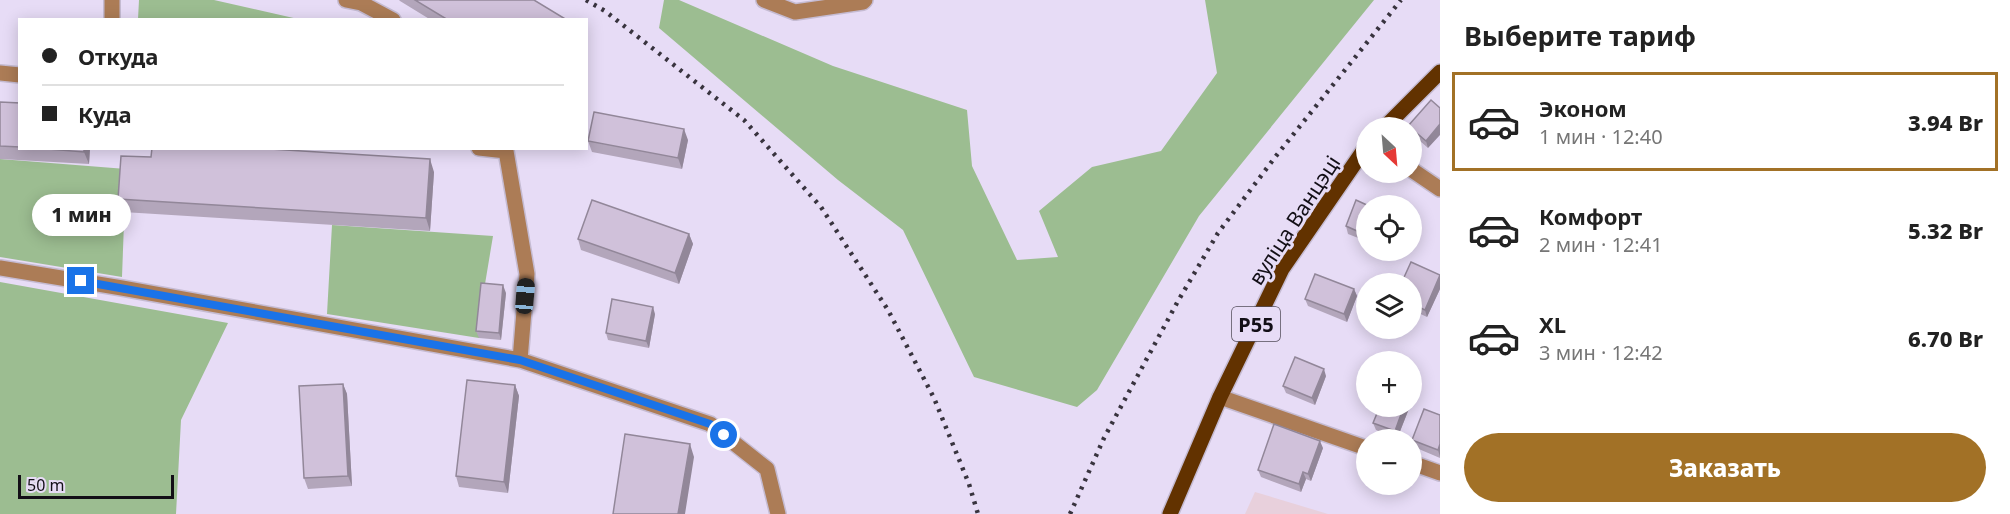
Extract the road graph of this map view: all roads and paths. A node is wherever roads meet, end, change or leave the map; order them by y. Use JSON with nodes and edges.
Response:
{"nodes":[{"id":1,"x":112,"y":0,"type":"edge"},
{"id":2,"x":346,"y":0,"type":"edge"},
{"id":3,"x":764,"y":0,"type":"edge"},
{"id":4,"x":865,"y":0,"type":"edge"},
{"id":5,"x":112,"y":18,"type":"edge"},
{"id":6,"x":389,"y":18,"type":"edge"},
{"id":7,"x":1440,"y":72,"type":"edge"},
{"id":8,"x":0,"y":73,"type":"edge"},
{"id":9,"x":18,"y":75,"type":"edge"},
{"id":10,"x":1395,"y":117,"type":"edge"},
{"id":11,"x":505,"y":150,"type":"edge"},
{"id":12,"x":1356,"y":162,"type":"edge"},
{"id":13,"x":1422,"y":177,"type":"edge"},
{"id":14,"x":1440,"y":189,"type":"edge"},
{"id":15,"x":0,"y":268,"type":"edge"},
{"id":16,"x":520,"y":360,"type":"junction"},
{"id":17,"x":1220,"y":397,"type":"junction"},
{"id":18,"x":1356,"y":445,"type":"edge"},
{"id":19,"x":1422,"y":467,"type":"edge"},
{"id":20,"x":1440,"y":473,"type":"edge"},
{"id":21,"x":778,"y":514,"type":"edge"},
{"id":22,"x":1170,"y":514,"type":"edge"}],
"edges":[{"from":1,"to":5,"type":"street"},
{"from":2,"to":6,"type":"street"},
{"from":3,"to":4,"type":"street"},
{"from":7,"to":10,"type":"main road"},
{"from":8,"to":9,"type":"street"},
{"from":11,"to":16,"type":"street"},
{"from":12,"to":17,"type":"main road","name":"вуліца Ванцэці","number":"Р55"},
{"from":13,"to":14,"type":"street"},
{"from":15,"to":16,"type":"street"},
{"from":16,"to":21,"type":"street"},
{"from":17,"to":18,"type":"street"},
{"from":17,"to":22,"type":"main road","name":"вуліца Ванцэці","number":"Р55"},
{"from":19,"to":20,"type":"street"}]}
